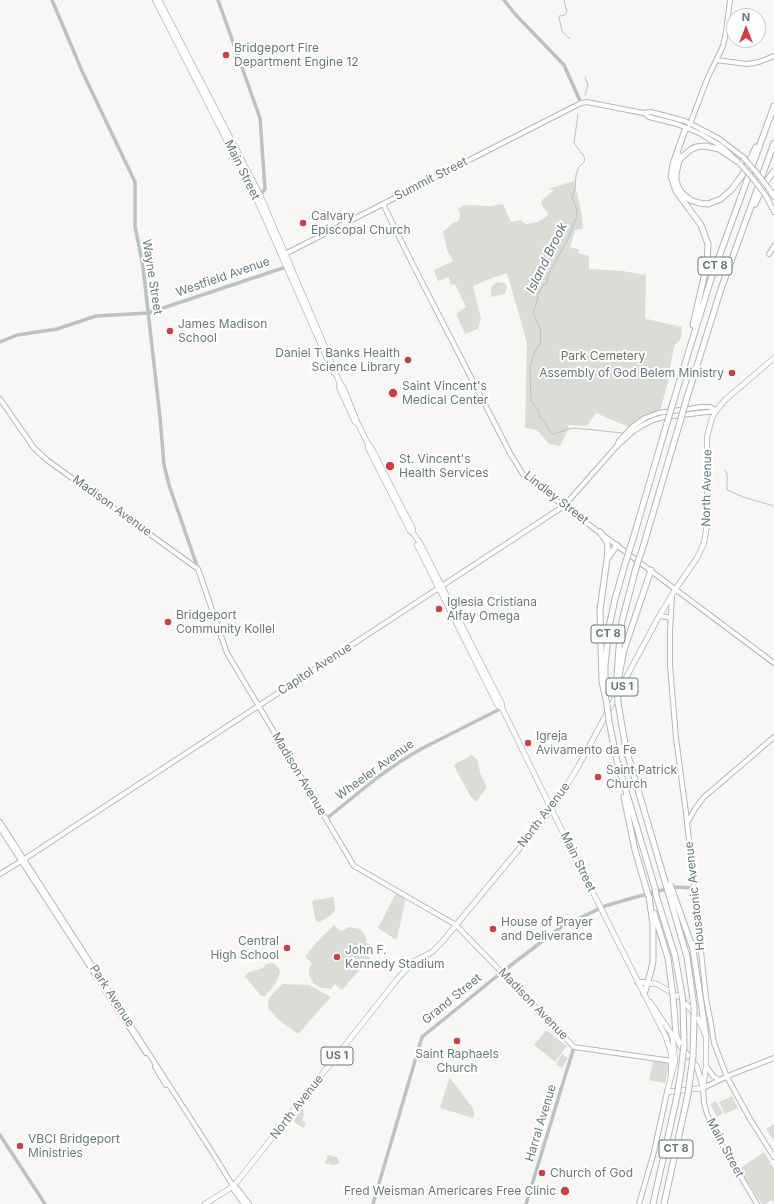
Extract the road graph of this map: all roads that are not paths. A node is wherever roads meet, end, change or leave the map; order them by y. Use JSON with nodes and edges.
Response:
{"nodes":[{"id":1,"x":52,"y":0,"type":"edge"},
{"id":2,"x":155,"y":0,"type":"edge"},
{"id":3,"x":159,"y":0,"type":"edge"},
{"id":4,"x":218,"y":0,"type":"edge"},
{"id":5,"x":504,"y":0,"type":"edge"},
{"id":6,"x":730,"y":0,"type":"edge"},
{"id":7,"x":774,"y":56,"type":"edge"},
{"id":8,"x":716,"y":60,"type":"junction"},
{"id":9,"x":580,"y":103,"type":"junction"},
{"id":10,"x":774,"y":106,"type":"edge"},
{"id":11,"x":689,"y":126,"type":"junction"},
{"id":12,"x":766,"y":128,"type":"junction"},
{"id":13,"x":774,"y":143,"type":"edge"},
{"id":14,"x":738,"y":162,"type":"junction"},
{"id":15,"x":774,"y":171,"type":"edge"},
{"id":16,"x":676,"y":172,"type":"junction"},
{"id":17,"x":772,"y":194,"type":"edge"},
{"id":18,"x":258,"y":196,"type":"junction"},
{"id":19,"x":383,"y":204,"type":"junction"},
{"id":20,"x":774,"y":212,"type":"edge"},
{"id":21,"x":741,"y":232,"type":"junction"},
{"id":22,"x":774,"y":246,"type":"edge"},
{"id":23,"x":769,"y":254,"type":"dead end"},
{"id":24,"x":283,"y":255,"type":"junction"},
{"id":25,"x":288,"y":266,"type":"junction"},
{"id":26,"x":148,"y":313,"type":"junction"},
{"id":27,"x":691,"y":340,"type":"junction"},
{"id":28,"x":0,"y":342,"type":"edge"},
{"id":29,"x":774,"y":358,"type":"edge"},
{"id":30,"x":0,"y":399,"type":"edge"},
{"id":31,"x":716,"y":410,"type":"junction"},
{"id":32,"x":564,"y":506,"type":"junction"},
{"id":33,"x":600,"y":532,"type":"junction"},
{"id":34,"x":617,"y":545,"type":"junction"},
{"id":35,"x":607,"y":559,"type":"junction"},
{"id":36,"x":198,"y":569,"type":"junction"},
{"id":37,"x":651,"y":570,"type":"junction"},
{"id":38,"x":441,"y":588,"type":"junction"},
{"id":39,"x":675,"y":590,"type":"junction"},
{"id":40,"x":672,"y":596,"type":"junction"},
{"id":41,"x":660,"y":616,"type":"junction"},
{"id":42,"x":671,"y":619,"type":"junction"},
{"id":43,"x":774,"y":663,"type":"edge"},
{"id":44,"x":618,"y":686,"type":"junction"},
{"id":45,"x":607,"y":705,"type":"junction"},
{"id":46,"x":259,"y":706,"type":"junction"},
{"id":47,"x":502,"y":708,"type":"junction"},
{"id":48,"x":774,"y":737,"type":"edge"},
{"id":49,"x":620,"y":770,"type":"junction"},
{"id":50,"x":552,"y":809,"type":"junction"},
{"id":51,"x":326,"y":819,"type":"junction"},
{"id":52,"x":0,"y":822,"type":"edge"},
{"id":53,"x":687,"y":824,"type":"junction"},
{"id":54,"x":0,"y":828,"type":"edge"},
{"id":55,"x":23,"y":860,"type":"junction"},
{"id":56,"x":0,"y":874,"type":"edge"},
{"id":57,"x":694,"y":888,"type":"junction"},
{"id":58,"x":670,"y":891,"type":"junction"},
{"id":59,"x":649,"y":897,"type":"junction"},
{"id":60,"x":601,"y":908,"type":"junction"},
{"id":61,"x":456,"y":925,"type":"junction"},
{"id":62,"x":502,"y":972,"type":"junction"},
{"id":63,"x":638,"y":982,"type":"junction"},
{"id":64,"x":648,"y":982,"type":"junction"},
{"id":65,"x":644,"y":994,"type":"junction"},
{"id":66,"x":706,"y":1036,"type":"junction"},
{"id":67,"x":666,"y":1038,"type":"junction"},
{"id":68,"x":674,"y":1045,"type":"junction"},
{"id":69,"x":574,"y":1047,"type":"junction"},
{"id":70,"x":691,"y":1056,"type":"junction"},
{"id":71,"x":774,"y":1058,"type":"edge"},
{"id":72,"x":673,"y":1061,"type":"junction"},
{"id":73,"x":706,"y":1066,"type":"junction"},
{"id":74,"x":726,"y":1077,"type":"junction"},
{"id":75,"x":719,"y":1080,"type":"junction"},
{"id":76,"x":703,"y":1088,"type":"junction"},
{"id":77,"x":667,"y":1092,"type":"junction"},
{"id":78,"x":0,"y":1135,"type":"edge"},
{"id":79,"x":774,"y":1157,"type":"edge"},
{"id":80,"x":233,"y":1186,"type":"junction"},
{"id":81,"x":217,"y":1197,"type":"junction"},
{"id":82,"x":45,"y":1204,"type":"edge"},
{"id":83,"x":205,"y":1204,"type":"edge"},
{"id":84,"x":210,"y":1204,"type":"edge"},
{"id":85,"x":244,"y":1204,"type":"edge"},
{"id":86,"x":249,"y":1204,"type":"edge"},
{"id":87,"x":373,"y":1204,"type":"edge"},
{"id":88,"x":526,"y":1204,"type":"edge"},
{"id":89,"x":639,"y":1204,"type":"edge"},
{"id":90,"x":653,"y":1204,"type":"edge"},
{"id":91,"x":664,"y":1204,"type":"edge"},
{"id":92,"x":757,"y":1204,"type":"edge"}],
"edges":[{"from":1,"to":26,"type":"street","name":"Wayne Street"},
{"from":2,"to":18,"type":"main road","name":"Main Street"},
{"from":3,"to":18,"type":"main road","name":"Main Street"},
{"from":4,"to":18,"type":"street"},
{"from":5,"to":9,"type":"street"},
{"from":6,"to":8,"type":"main road"},
{"from":7,"to":8,"type":"main road"},
{"from":8,"to":11,"type":"main road"},
{"from":9,"to":11,"type":"main road"},
{"from":9,"to":19,"type":"main road","name":"Summit Street"},
{"from":10,"to":12,"type":"highway","number":"CT 8"},
{"from":11,"to":14,"type":"main road"},
{"from":11,"to":16,"type":"highway"},
{"from":11,"to":17,"type":"main road","bridge":true},
{"from":11,"to":27,"type":"highway"},
{"from":12,"to":16,"type":"highway"},
{"from":12,"to":27,"type":"highway","number":"CT 8"},
{"from":13,"to":21,"type":"highway","number":"CT 8"},
{"from":14,"to":16,"type":"highway"},
{"from":14,"to":20,"type":"main road","bridge":true},
{"from":15,"to":21,"type":"highway"},
{"from":18,"to":24,"type":"main road","name":"Main Street"},
{"from":19,"to":24,"type":"main road","name":"Summit Street"},
{"from":19,"to":32,"type":"main road","name":"Lindley Street"},
{"from":21,"to":44,"type":"highway","number":"CT 8","bridge":true},
{"from":22,"to":23,"type":"main road"},
{"from":24,"to":25,"type":"main road","name":"Main Street"},
{"from":25,"to":26,"type":"street","name":"Westfield Avenue"},
{"from":25,"to":38,"type":"main road","name":"Main Street"},
{"from":26,"to":28,"type":"street","name":"Westfield Avenue"},
{"from":26,"to":36,"type":"street","name":"Wayne Street"},
{"from":27,"to":45,"type":"highway","number":"CT 8","bridge":true},
{"from":29,"to":31,"type":"main road","name":"North Avenue","number":"US 1"},
{"from":30,"to":36,"type":"main road","name":"Madison Avenue"},
{"from":31,"to":32,"type":"main road","name":"Capitol Avenue"},
{"from":31,"to":39,"type":"main road","name":"North Avenue","number":"US 1"},
{"from":32,"to":33,"type":"main road","name":"Lindley Street"},
{"from":32,"to":38,"type":"main road","name":"Capitol Avenue"},
{"from":33,"to":34,"type":"main road","name":"Lindley Street"},
{"from":33,"to":35,"type":"highway"},
{"from":34,"to":35,"type":"highway"},
{"from":34,"to":37,"type":"main road","name":"Lindley Street"},
{"from":35,"to":45,"type":"highway"},
{"from":36,"to":46,"type":"main road","name":"Madison Avenue"},
{"from":37,"to":39,"type":"main road","name":"Lindley Street"},
{"from":37,"to":44,"type":"highway"},
{"from":38,"to":46,"type":"main road","name":"Capitol Avenue"},
{"from":38,"to":47,"type":"main road","name":"Main Street"},
{"from":39,"to":40,"type":"main road","name":"North Avenue","number":"US 1"},
{"from":39,"to":43,"type":"main road","name":"Lindley Street"},
{"from":40,"to":41,"type":"main road","name":"North Avenue","number":"US 1"},
{"from":40,"to":42,"type":"main road","name":"Housatonic Avenue"},
{"from":41,"to":42,"type":"main road"},
{"from":41,"to":50,"type":"main road","name":"North Avenue","number":"US 1"},
{"from":42,"to":53,"type":"main road","name":"Housatonic Avenue"},
{"from":44,"to":58,"type":"highway","number":"CT 8","bridge":true},
{"from":45,"to":49,"type":"highway","number":"CT 8","bridge":true},
{"from":46,"to":51,"type":"main road","name":"Madison Avenue"},
{"from":46,"to":55,"type":"main road","name":"Capitol Avenue"},
{"from":47,"to":50,"type":"main road","name":"Main Street"},
{"from":47,"to":51,"type":"street","name":"Wheeler Avenue"},
{"from":48,"to":53,"type":"main road"},
{"from":49,"to":59,"type":"highway","bridge":true},
{"from":49,"to":90,"type":"highway","number":"CT 8","bridge":true},
{"from":50,"to":60,"type":"main road","name":"Main Street"},
{"from":50,"to":61,"type":"main road","name":"North Avenue","number":"US 1"},
{"from":51,"to":61,"type":"main road","name":"Madison Avenue"},
{"from":52,"to":55,"type":"main road","name":"Park Avenue"},
{"from":53,"to":57,"type":"main road","name":"Housatonic Avenue"},
{"from":54,"to":55,"type":"main road","name":"Park Avenue"},
{"from":55,"to":56,"type":"main road","name":"Capitol Avenue"},
{"from":55,"to":80,"type":"main road","name":"Park Avenue"},
{"from":57,"to":60,"type":"street","name":"Grand Street"},
{"from":57,"to":74,"type":"main road","name":"Housatonic Avenue"},
{"from":58,"to":66,"type":"highway"},
{"from":58,"to":70,"type":"highway","number":"CT 8","bridge":true},
{"from":59,"to":64,"type":"highway"},
{"from":59,"to":70,"type":"highway","bridge":true},
{"from":60,"to":62,"type":"street","name":"Grand Street"},
{"from":60,"to":63,"type":"main road","name":"Main Street"},
{"from":61,"to":62,"type":"main road","name":"Madison Avenue"},
{"from":61,"to":80,"type":"main road","name":"North Avenue","number":"US 1"},
{"from":62,"to":69,"type":"main road","name":"Madison Avenue"},
{"from":62,"to":87,"type":"street","name":"Grand Street"},
{"from":63,"to":64,"type":"highway"},
{"from":63,"to":65,"type":"main road","name":"Main Street"},
{"from":64,"to":65,"type":"highway"},
{"from":64,"to":66,"type":"main road","name":"Main Street"},
{"from":65,"to":67,"type":"main road","name":"Main Street"},
{"from":65,"to":68,"type":"main road","name":"Main Street"},
{"from":66,"to":73,"type":"main road","name":"Main Street"},
{"from":67,"to":68,"type":"main road","name":"Main Street"},
{"from":67,"to":72,"type":"main road","name":"Main Street"},
{"from":68,"to":70,"type":"main road","name":"Main Street"},
{"from":68,"to":72,"type":"main road","name":"Main Street"},
{"from":69,"to":72,"type":"main road","name":"Madison Avenue"},
{"from":69,"to":88,"type":"street","name":"Harral Avenue"},
{"from":70,"to":76,"type":"main road","name":"Main Street"},
{"from":70,"to":91,"type":"highway","number":"CT 8","bridge":true},
{"from":71,"to":74,"type":"main road"},
{"from":72,"to":77,"type":"main road"},
{"from":73,"to":75,"type":"main road"},
{"from":73,"to":76,"type":"main road","name":"Main Street"},
{"from":74,"to":75,"type":"main road"},
{"from":74,"to":79,"type":"main road","name":"Housatonic Avenue"},
{"from":75,"to":76,"type":"main road"},
{"from":76,"to":77,"type":"main road"},
{"from":76,"to":92,"type":"main road","name":"Main Street"},
{"from":77,"to":89,"type":"main road"},
{"from":78,"to":82,"type":"street"},
{"from":80,"to":81,"type":"main road","name":"North Avenue","number":"US 1"},
{"from":80,"to":85,"type":"main road","name":"Park Avenue"},
{"from":80,"to":86,"type":"main road","name":"Park Avenue"},
{"from":81,"to":83,"type":"main road","name":"North Avenue","number":"US 1"},
{"from":81,"to":84,"type":"main road","name":"North Avenue","number":"US 1"}]}
